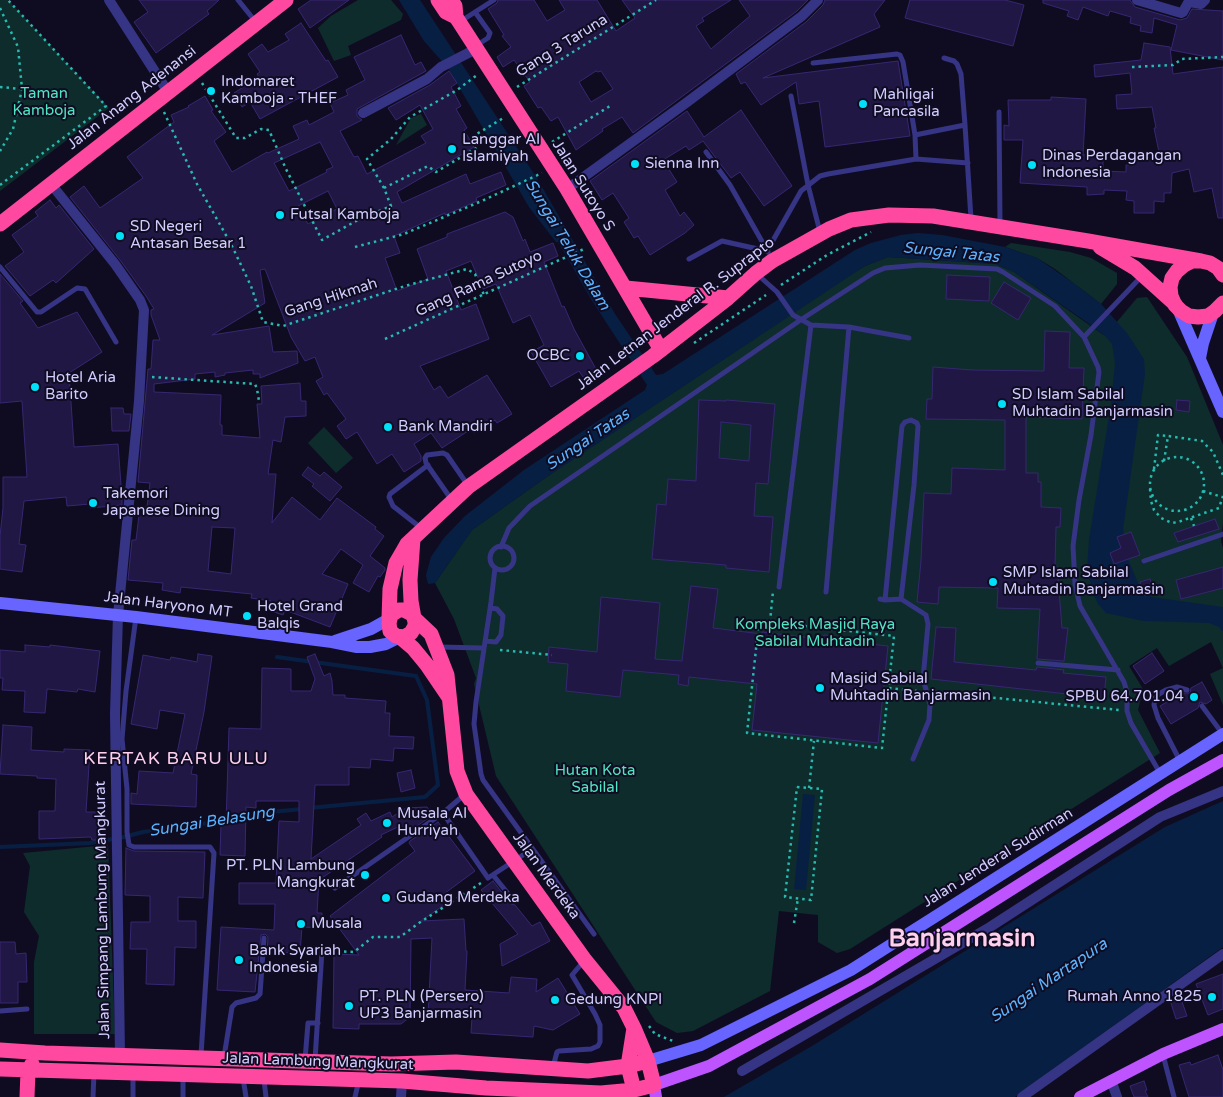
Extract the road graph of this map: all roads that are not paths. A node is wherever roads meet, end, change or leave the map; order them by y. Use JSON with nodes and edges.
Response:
{"nodes":[{"id":1,"x":109,"y":0,"type":"edge"},
{"id":2,"x":238,"y":0,"type":"edge"},
{"id":3,"x":286,"y":0,"type":"edge"},
{"id":4,"x":438,"y":0,"type":"edge"},
{"id":5,"x":451,"y":0,"type":"edge"},
{"id":6,"x":494,"y":0,"type":"edge"},
{"id":7,"x":818,"y":0,"type":"edge"},
{"id":8,"x":1137,"y":0,"type":"edge"},
{"id":9,"x":1205,"y":0,"type":"edge"},
{"id":10,"x":475,"y":12,"type":"junction"},
{"id":11,"x":457,"y":20,"type":"junction"},
{"id":12,"x":256,"y":23,"type":"junction"},
{"id":13,"x":475,"y":48,"type":"junction"},
{"id":14,"x":944,"y":58,"type":"dead end"},
{"id":15,"x":813,"y":64,"type":"dead end"},
{"id":16,"x":163,"y":96,"type":"junction"},
{"id":17,"x":791,"y":96,"type":"dead end"},
{"id":18,"x":999,"y":112,"type":"dead end"},
{"id":19,"x":364,"y":113,"type":"dead end"},
{"id":20,"x":965,"y":125,"type":"junction"},
{"id":21,"x":915,"y":135,"type":"junction"},
{"id":22,"x":706,"y":152,"type":"dead end"},
{"id":23,"x":916,"y":159,"type":"junction"},
{"id":24,"x":968,"y":163,"type":"junction"},
{"id":25,"x":51,"y":184,"type":"junction"},
{"id":26,"x":808,"y":185,"type":"junction"},
{"id":27,"x":566,"y":189,"type":"junction"},
{"id":28,"x":971,"y":222,"type":"junction"},
{"id":29,"x":0,"y":224,"type":"edge"},
{"id":30,"x":1000,"y":227,"type":"junction"},
{"id":31,"x":820,"y":234,"type":"junction"},
{"id":32,"x":1088,"y":241,"type":"junction"},
{"id":33,"x":770,"y":256,"type":"junction"},
{"id":34,"x":688,"y":259,"type":"dead end"},
{"id":35,"x":1211,"y":262,"type":"edge"},
{"id":36,"x":0,"y":267,"type":"edge"},
{"id":37,"x":756,"y":273,"type":"junction"},
{"id":38,"x":1143,"y":275,"type":"junction"},
{"id":39,"x":1223,"y":275,"type":"edge"},
{"id":40,"x":626,"y":288,"type":"junction"},
{"id":41,"x":728,"y":298,"type":"junction"},
{"id":42,"x":1220,"y":306,"type":"edge"},
{"id":43,"x":1177,"y":307,"type":"junction"},
{"id":44,"x":802,"y":319,"type":"junction"},
{"id":45,"x":811,"y":325,"type":"junction"},
{"id":46,"x":849,"y":327,"type":"junction"},
{"id":47,"x":1084,"y":337,"type":"junction"},
{"id":48,"x":909,"y":338,"type":"dead end"},
{"id":49,"x":116,"y":342,"type":"dead end"},
{"id":50,"x":657,"y":353,"type":"junction"},
{"id":51,"x":1200,"y":358,"type":"junction"},
{"id":52,"x":1223,"y":412,"type":"edge"},
{"id":53,"x":428,"y":465,"type":"junction"},
{"id":54,"x":468,"y":487,"type":"junction"},
{"id":55,"x":453,"y":501,"type":"junction"},
{"id":56,"x":418,"y":534,"type":"junction"},
{"id":57,"x":1223,"y":534,"type":"edge"},
{"id":58,"x":501,"y":547,"type":"junction"},
{"id":59,"x":1144,"y":561,"type":"dead end"},
{"id":60,"x":495,"y":568,"type":"junction"},
{"id":61,"x":776,"y":586,"type":"road end"},
{"id":62,"x":826,"y":592,"type":"dead end"},
{"id":63,"x":901,"y":599,"type":"junction"},
{"id":64,"x":0,"y":602,"type":"edge"},
{"id":65,"x":490,"y":608,"type":"junction"},
{"id":66,"x":118,"y":615,"type":"junction"},
{"id":67,"x":136,"y":617,"type":"junction"},
{"id":68,"x":414,"y":618,"type":"junction"},
{"id":69,"x":389,"y":619,"type":"junction"},
{"id":70,"x":400,"y":637,"type":"junction"},
{"id":71,"x":485,"y":641,"type":"junction"},
{"id":72,"x":332,"y":642,"type":"junction"},
{"id":73,"x":437,"y":647,"type":"junction"},
{"id":74,"x":484,"y":648,"type":"junction"},
{"id":75,"x":1038,"y":663,"type":"dead end"},
{"id":76,"x":1118,"y":670,"type":"junction"},
{"id":77,"x":1187,"y":690,"type":"dead end"},
{"id":78,"x":450,"y":700,"type":"junction"},
{"id":79,"x":1202,"y":706,"type":"dead end"},
{"id":80,"x":1223,"y":734,"type":"edge"},
{"id":81,"x":913,"y":759,"type":"dead end"},
{"id":82,"x":1223,"y":760,"type":"edge"},
{"id":83,"x":1180,"y":762,"type":"junction"},
{"id":84,"x":1160,"y":774,"type":"junction"},
{"id":85,"x":1223,"y":791,"type":"edge"},
{"id":86,"x":466,"y":794,"type":"junction"},
{"id":87,"x":443,"y":813,"type":"junction"},
{"id":88,"x":123,"y":838,"type":"junction"},
{"id":89,"x":532,"y":849,"type":"junction"},
{"id":90,"x":514,"y":862,"type":"junction"},
{"id":91,"x":490,"y":877,"type":"junction"},
{"id":92,"x":335,"y":888,"type":"dead end"},
{"id":93,"x":514,"y":901,"type":"dead end"},
{"id":94,"x":594,"y":934,"type":"dead end"},
{"id":95,"x":264,"y":938,"type":"dead end"},
{"id":96,"x":322,"y":950,"type":"road end"},
{"id":97,"x":1223,"y":954,"type":"edge"},
{"id":98,"x":579,"y":966,"type":"junction"},
{"id":99,"x":27,"y":1009,"type":"dead end"},
{"id":100,"x":0,"y":1011,"type":"edge"},
{"id":101,"x":318,"y":1023,"type":"junction"},
{"id":102,"x":640,"y":1025,"type":"junction"},
{"id":103,"x":1223,"y":1029,"type":"edge"},
{"id":104,"x":3,"y":1050,"type":"edge"},
{"id":105,"x":45,"y":1053,"type":"junction"},
{"id":106,"x":1162,"y":1054,"type":"junction"},
{"id":107,"x":120,"y":1055,"type":"junction"},
{"id":108,"x":201,"y":1058,"type":"junction"},
{"id":109,"x":224,"y":1058,"type":"junction"},
{"id":110,"x":243,"y":1059,"type":"junction"},
{"id":111,"x":315,"y":1061,"type":"junction"},
{"id":112,"x":648,"y":1061,"type":"junction"},
{"id":113,"x":628,"y":1066,"type":"junction"},
{"id":114,"x":0,"y":1069,"type":"edge"},
{"id":115,"x":552,"y":1069,"type":"junction"},
{"id":116,"x":28,"y":1071,"type":"junction"},
{"id":117,"x":742,"y":1071,"type":"dead end"},
{"id":118,"x":94,"y":1073,"type":"junction"},
{"id":119,"x":133,"y":1074,"type":"junction"},
{"id":120,"x":183,"y":1075,"type":"junction"},
{"id":121,"x":263,"y":1077,"type":"junction"},
{"id":122,"x":243,"y":1078,"type":"junction"},
{"id":123,"x":324,"y":1079,"type":"junction"},
{"id":124,"x":359,"y":1080,"type":"junction"},
{"id":125,"x":1111,"y":1080,"type":"junction"},
{"id":126,"x":402,"y":1081,"type":"junction"},
{"id":127,"x":655,"y":1091,"type":"edge"},
{"id":128,"x":486,"y":1092,"type":"edge"},
{"id":129,"x":635,"y":1093,"type":"edge"},
{"id":130,"x":26,"y":1097,"type":"edge"},
{"id":131,"x":93,"y":1097,"type":"edge"},
{"id":132,"x":133,"y":1097,"type":"edge"},
{"id":133,"x":182,"y":1097,"type":"edge"},
{"id":134,"x":246,"y":1097,"type":"edge"},
{"id":135,"x":266,"y":1097,"type":"edge"},
{"id":136,"x":355,"y":1097,"type":"edge"},
{"id":137,"x":401,"y":1097,"type":"edge"},
{"id":138,"x":1022,"y":1097,"type":"edge"},
{"id":139,"x":1080,"y":1097,"type":"edge"},
{"id":140,"x":1117,"y":1097,"type":"edge"},
{"id":141,"x":1174,"y":1097,"type":"edge"}],
"edges":[{"from":1,"to":16,"type":"street"},
{"from":2,"to":12,"type":"lane"},
{"from":3,"to":12,"type":"highway","name":"Jalan Anang Adenansi"},
{"from":4,"to":11,"type":"highway","name":"Jalan Sutoyo S"},
{"from":5,"to":11,"type":"highway","name":"Jalan Sutoyo S"},
{"from":6,"to":10,"type":"lane"},
{"from":7,"to":27,"type":"street"},
{"from":8,"to":9,"type":"street"},
{"from":10,"to":11,"type":"lane"},
{"from":10,"to":13,"type":"lane"},
{"from":11,"to":13,"type":"highway","name":"Jalan Sutoyo S"},
{"from":12,"to":16,"type":"highway","name":"Jalan Anang Adenansi"},
{"from":13,"to":19,"type":"street"},
{"from":13,"to":27,"type":"highway","name":"Jalan Sutoyo S"},
{"from":14,"to":20,"type":"lane"},
{"from":15,"to":21,"type":"lane"},
{"from":16,"to":25,"type":"highway","name":"Jalan Anang Adenansi"},
{"from":17,"to":26,"type":"lane"},
{"from":18,"to":30,"type":"lane"},
{"from":20,"to":21,"type":"lane"},
{"from":20,"to":24,"type":"lane"},
{"from":21,"to":23,"type":"lane"},
{"from":22,"to":33,"type":"lane"},
{"from":23,"to":24,"type":"lane"},
{"from":23,"to":26,"type":"lane"},
{"from":24,"to":28,"type":"lane"},
{"from":25,"to":29,"type":"highway","name":"Jalan Anang Adenansi"},
{"from":25,"to":66,"type":"street","name":"Jalan Simpang Lambung Mangkurat"},
{"from":26,"to":31,"type":"lane"},
{"from":26,"to":33,"type":"lane"},
{"from":27,"to":40,"type":"highway","name":"Jalan Sutoyo S"},
{"from":28,"to":30,"type":"highway","name":"Jalan Letnan Jenderal R. Suprapto"},
{"from":28,"to":31,"type":"highway","name":"Jalan Letnan Jenderal R. Suprapto"},
{"from":30,"to":32,"type":"highway","name":"Jalan Letnan Jenderal R. Suprapto"},
{"from":31,"to":33,"type":"highway","name":"Jalan Letnan Jenderal R. Suprapto"},
{"from":32,"to":35,"type":"highway","name":"Jalan Letnan Jenderal R. Suprapto"},
{"from":32,"to":38,"type":"highway"},
{"from":33,"to":34,"type":"lane"},
{"from":33,"to":37,"type":"highway","name":"Jalan Letnan Jenderal R. Suprapto"},
{"from":35,"to":39,"type":"highway"},
{"from":35,"to":43,"type":"highway"},
{"from":36,"to":49,"type":"lane"},
{"from":37,"to":41,"type":"highway","name":"Jalan Letnan Jenderal R. Suprapto"},
{"from":37,"to":44,"type":"lane"},
{"from":38,"to":43,"type":"highway"},
{"from":38,"to":47,"type":"lane"},
{"from":40,"to":41,"type":"highway"},
{"from":40,"to":50,"type":"highway","name":"Jalan Sutoyo S"},
{"from":41,"to":50,"type":"highway","name":"Jalan Letnan Jenderal R. Suprapto"},
{"from":42,"to":43,"type":"highway"},
{"from":42,"to":51,"type":"main road"},
{"from":43,"to":51,"type":"main road"},
{"from":44,"to":45,"type":"lane"},
{"from":44,"to":47,"type":"lane"},
{"from":44,"to":58,"type":"lane"},
{"from":45,"to":46,"type":"lane"},
{"from":45,"to":61,"type":"lane"},
{"from":46,"to":48,"type":"lane"},
{"from":46,"to":62,"type":"lane"},
{"from":47,"to":76,"type":"lane"},
{"from":50,"to":54,"type":"highway","name":"Jalan Letnan Jenderal R. Suprapto"},
{"from":51,"to":52,"type":"main road"},
{"from":53,"to":54,"type":"lane"},
{"from":53,"to":55,"type":"lane"},
{"from":53,"to":56,"type":"lane"},
{"from":54,"to":55,"type":"highway","name":"Jalan Letnan Jenderal R. Suprapto"},
{"from":55,"to":56,"type":"highway","name":"Jalan Letnan Jenderal R. Suprapto"},
{"from":56,"to":68,"type":"highway"},
{"from":56,"to":69,"type":"highway","name":"Jalan Letnan Jenderal R. Suprapto"},
{"from":57,"to":59,"type":"lane"},
{"from":58,"to":60,"type":"lane"},
{"from":58,"to":60,"type":"lane"},
{"from":60,"to":65,"type":"lane"},
{"from":63,"to":63,"type":"lane"},
{"from":63,"to":81,"type":"lane"},
{"from":64,"to":66,"type":"main road","name":"Jalan Haryono MT"},
{"from":65,"to":71,"type":"lane"},
{"from":65,"to":71,"type":"lane"},
{"from":66,"to":67,"type":"main road","name":"Jalan Haryono MT"},
{"from":66,"to":88,"type":"street","name":"Jalan Simpang Lambung Mangkurat"},
{"from":67,"to":72,"type":"main road","name":"Jalan Haryono MT"},
{"from":67,"to":88,"type":"lane"},
{"from":68,"to":69,"type":"highway"},
{"from":68,"to":70,"type":"highway"},
{"from":68,"to":73,"type":"highway","name":"Jalan Merdeka"},
{"from":69,"to":70,"type":"highway"},
{"from":69,"to":72,"type":"main road","name":"Jalan Haryono MT"},
{"from":70,"to":72,"type":"main road","name":"Jalan Haryono MT"},
{"from":70,"to":78,"type":"highway"},
{"from":71,"to":74,"type":"lane"},
{"from":73,"to":74,"type":"lane"},
{"from":73,"to":78,"type":"highway","name":"Jalan Merdeka"},
{"from":74,"to":89,"type":"lane"},
{"from":75,"to":76,"type":"lane"},
{"from":76,"to":84,"type":"lane"},
{"from":77,"to":83,"type":"lane"},
{"from":78,"to":86,"type":"highway","name":"Jalan Merdeka"},
{"from":79,"to":80,"type":"lane"},
{"from":80,"to":83,"type":"main road","name":"Jalan Jenderal Sudirman"},
{"from":82,"to":127,"type":"main road"},
{"from":83,"to":84,"type":"main road","name":"Jalan Jenderal Sudirman"},
{"from":84,"to":112,"type":"main road","name":"Jalan Jenderal Sudirman"},
{"from":85,"to":117,"type":"street"},
{"from":86,"to":87,"type":"lane"},
{"from":86,"to":90,"type":"highway","name":"Jalan Merdeka"},
{"from":87,"to":91,"type":"lane"},
{"from":87,"to":92,"type":"lane"},
{"from":88,"to":107,"type":"street","name":"Jalan Simpang Lambung Mangkurat"},
{"from":88,"to":108,"type":"lane"},
{"from":89,"to":90,"type":"lane"},
{"from":89,"to":94,"type":"lane"},
{"from":90,"to":91,"type":"lane"},
{"from":90,"to":98,"type":"highway","name":"Jalan Merdeka"},
{"from":91,"to":93,"type":"lane"},
{"from":95,"to":109,"type":"lane"},
{"from":96,"to":101,"type":"lane"},
{"from":97,"to":138,"type":"street"},
{"from":98,"to":102,"type":"highway","name":"Jalan Merdeka"},
{"from":98,"to":115,"type":"lane"},
{"from":99,"to":100,"type":"lane"},
{"from":101,"to":111,"type":"lane"},
{"from":101,"to":111,"type":"lane"},
{"from":102,"to":112,"type":"highway","name":"Jalan Merdeka"},
{"from":102,"to":113,"type":"highway"},
{"from":103,"to":106,"type":"main road"},
{"from":104,"to":105,"type":"highway","name":"Jalan Lambung Mangkurat"},
{"from":104,"to":116,"type":"highway"},
{"from":105,"to":107,"type":"highway","name":"Jalan Lambung Mangkurat"},
{"from":105,"to":116,"type":"highway"},
{"from":106,"to":125,"type":"main road"},
{"from":106,"to":141,"type":"lane"},
{"from":107,"to":108,"type":"highway","name":"Jalan Lambung Mangkurat"},
{"from":108,"to":109,"type":"highway","name":"Jalan Lambung Mangkurat"},
{"from":109,"to":110,"type":"highway","name":"Jalan Lambung Mangkurat"},
{"from":110,"to":111,"type":"highway","name":"Jalan Lambung Mangkurat"},
{"from":110,"to":122,"type":"highway"},
{"from":111,"to":115,"type":"highway","name":"Jalan Lambung Mangkurat"},
{"from":111,"to":123,"type":"highway"},
{"from":112,"to":113,"type":"highway","name":"Jalan Lambung Mangkurat"},
{"from":112,"to":127,"type":"highway","name":"Jalan Merdeka"},
{"from":113,"to":115,"type":"highway","name":"Jalan Lambung Mangkurat"},
{"from":113,"to":129,"type":"highway"},
{"from":114,"to":116,"type":"highway","name":"Jalan Lambung Mangkurat"},
{"from":116,"to":118,"type":"highway","name":"Jalan Lambung Mangkurat"},
{"from":116,"to":130,"type":"highway"},
{"from":118,"to":119,"type":"highway","name":"Jalan Lambung Mangkurat"},
{"from":118,"to":131,"type":"lane"},
{"from":119,"to":120,"type":"highway","name":"Jalan Lambung Mangkurat"},
{"from":119,"to":132,"type":"lane"},
{"from":120,"to":122,"type":"highway","name":"Jalan Lambung Mangkurat"},
{"from":120,"to":133,"type":"lane"},
{"from":121,"to":122,"type":"highway","name":"Jalan Lambung Mangkurat"},
{"from":121,"to":123,"type":"highway","name":"Jalan Lambung Mangkurat"},
{"from":121,"to":135,"type":"lane"},
{"from":122,"to":134,"type":"lane"},
{"from":123,"to":124,"type":"highway","name":"Jalan Lambung Mangkurat"},
{"from":124,"to":126,"type":"highway","name":"Jalan Lambung Mangkurat"},
{"from":124,"to":136,"type":"lane"},
{"from":125,"to":139,"type":"main road"},
{"from":125,"to":140,"type":"street"},
{"from":126,"to":128,"type":"highway","name":"Jalan Lambung Mangkurat"},
{"from":126,"to":137,"type":"street"},
{"from":127,"to":129,"type":"highway","name":"Jalan Lambung Mangkurat"},
{"from":128,"to":129,"type":"highway","name":"Jalan Lambung Mangkurat"}]}
